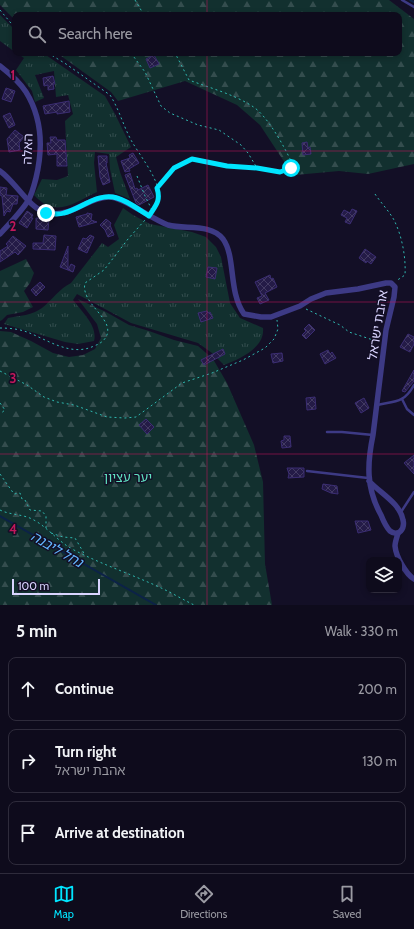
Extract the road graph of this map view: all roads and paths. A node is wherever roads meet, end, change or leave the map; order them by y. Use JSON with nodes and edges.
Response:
{"nodes":[{"id":1,"x":135,"y":0,"type":"edge"},
{"id":2,"x":402,"y":0,"type":"edge"},
{"id":3,"x":414,"y":7,"type":"edge"},
{"id":4,"x":0,"y":10,"type":"edge"},
{"id":5,"x":142,"y":12,"type":"edge"},
{"id":6,"x":12,"y":24,"type":"edge"},
{"id":7,"x":53,"y":56,"type":"edge"},
{"id":8,"x":133,"y":56,"type":"edge"},
{"id":9,"x":177,"y":56,"type":"edge"},
{"id":10,"x":0,"y":66,"type":"edge"},
{"id":11,"x":257,"y":168,"type":"junction"},
{"id":12,"x":0,"y":171,"type":"edge"},
{"id":13,"x":137,"y":176,"type":"dead end"},
{"id":14,"x":157,"y":188,"type":"junction"},
{"id":15,"x":375,"y":194,"type":"dead end"},
{"id":16,"x":28,"y":200,"type":"junction"},
{"id":17,"x":153,"y":210,"type":"junction"},
{"id":18,"x":149,"y":216,"type":"junction"},
{"id":19,"x":0,"y":234,"type":"edge"},
{"id":20,"x":391,"y":283,"type":"junction"},
{"id":21,"x":300,"y":306,"type":"junction"},
{"id":22,"x":277,"y":316,"type":"junction"},
{"id":23,"x":0,"y":328,"type":"edge"},
{"id":24,"x":384,"y":350,"type":"junction"},
{"id":25,"x":0,"y":371,"type":"edge"},
{"id":26,"x":414,"y":385,"type":"edge"},
{"id":27,"x":402,"y":400,"type":"junction"},
{"id":28,"x":0,"y":403,"type":"edge"},
{"id":29,"x":376,"y":405,"type":"junction"},
{"id":30,"x":0,"y":414,"type":"edge"},
{"id":31,"x":414,"y":415,"type":"edge"},
{"id":32,"x":327,"y":432,"type":"dead end"},
{"id":33,"x":373,"y":435,"type":"junction"},
{"id":34,"x":307,"y":471,"type":"dead end"},
{"id":35,"x":0,"y":474,"type":"edge"},
{"id":36,"x":369,"y":480,"type":"junction"},
{"id":37,"x":414,"y":492,"type":"edge"},
{"id":38,"x":0,"y":510,"type":"edge"},
{"id":39,"x":400,"y":512,"type":"junction"},
{"id":40,"x":46,"y":529,"type":"junction"},
{"id":41,"x":398,"y":533,"type":"junction"},
{"id":42,"x":85,"y":555,"type":"junction"},
{"id":43,"x":414,"y":579,"type":"edge"},
{"id":44,"x":194,"y":605,"type":"edge"}],
"edges":[{"from":1,"to":5,"type":"path"},
{"from":2,"to":3,"type":"lane"},
{"from":4,"to":6,"type":"path"},
{"from":7,"to":14,"type":"path"},
{"from":8,"to":11,"type":"path"},
{"from":9,"to":11,"type":"path"},
{"from":10,"to":16,"type":"street","name":"האלה"},
{"from":11,"to":14,"type":"path"},
{"from":12,"to":16,"type":"street","name":"אהבת ישראל"},
{"from":13,"to":17,"type":"path"},
{"from":14,"to":17,"type":"path"},
{"from":15,"to":20,"type":"path"},
{"from":16,"to":18,"type":"street","name":"אהבת ישראל"},
{"from":16,"to":19,"type":"street","name":"האלה"},
{"from":17,"to":18,"type":"path"},
{"from":18,"to":22,"type":"street","name":"אהבת ישראל"},
{"from":18,"to":23,"type":"path"},
{"from":20,"to":21,"type":"street","name":"אהבת ישראל"},
{"from":20,"to":24,"type":"street","name":"אהבת ישראל"},
{"from":21,"to":22,"type":"street","name":"אהבת ישראל"},
{"from":21,"to":24,"type":"path"},
{"from":22,"to":25,"type":"path"},
{"from":24,"to":29,"type":"street","name":"אהבת ישראל"},
{"from":26,"to":27,"type":"lane"},
{"from":27,"to":29,"type":"lane"},
{"from":27,"to":31,"type":"lane"},
{"from":28,"to":30,"type":"path"},
{"from":29,"to":33,"type":"street","name":"אהבת ישראל"},
{"from":32,"to":33,"type":"lane"},
{"from":33,"to":36,"type":"street","name":"אהבת ישראל"},
{"from":34,"to":36,"type":"lane"},
{"from":35,"to":40,"type":"path"},
{"from":36,"to":39,"type":"street"},
{"from":36,"to":41,"type":"street","name":"אהבת ישראל"},
{"from":37,"to":39,"type":"lane"},
{"from":38,"to":40,"type":"path"},
{"from":39,"to":41,"type":"street"},
{"from":40,"to":42,"type":"path"},
{"from":40,"to":42,"type":"path"},
{"from":41,"to":43,"type":"street"},
{"from":42,"to":44,"type":"path"}]}
